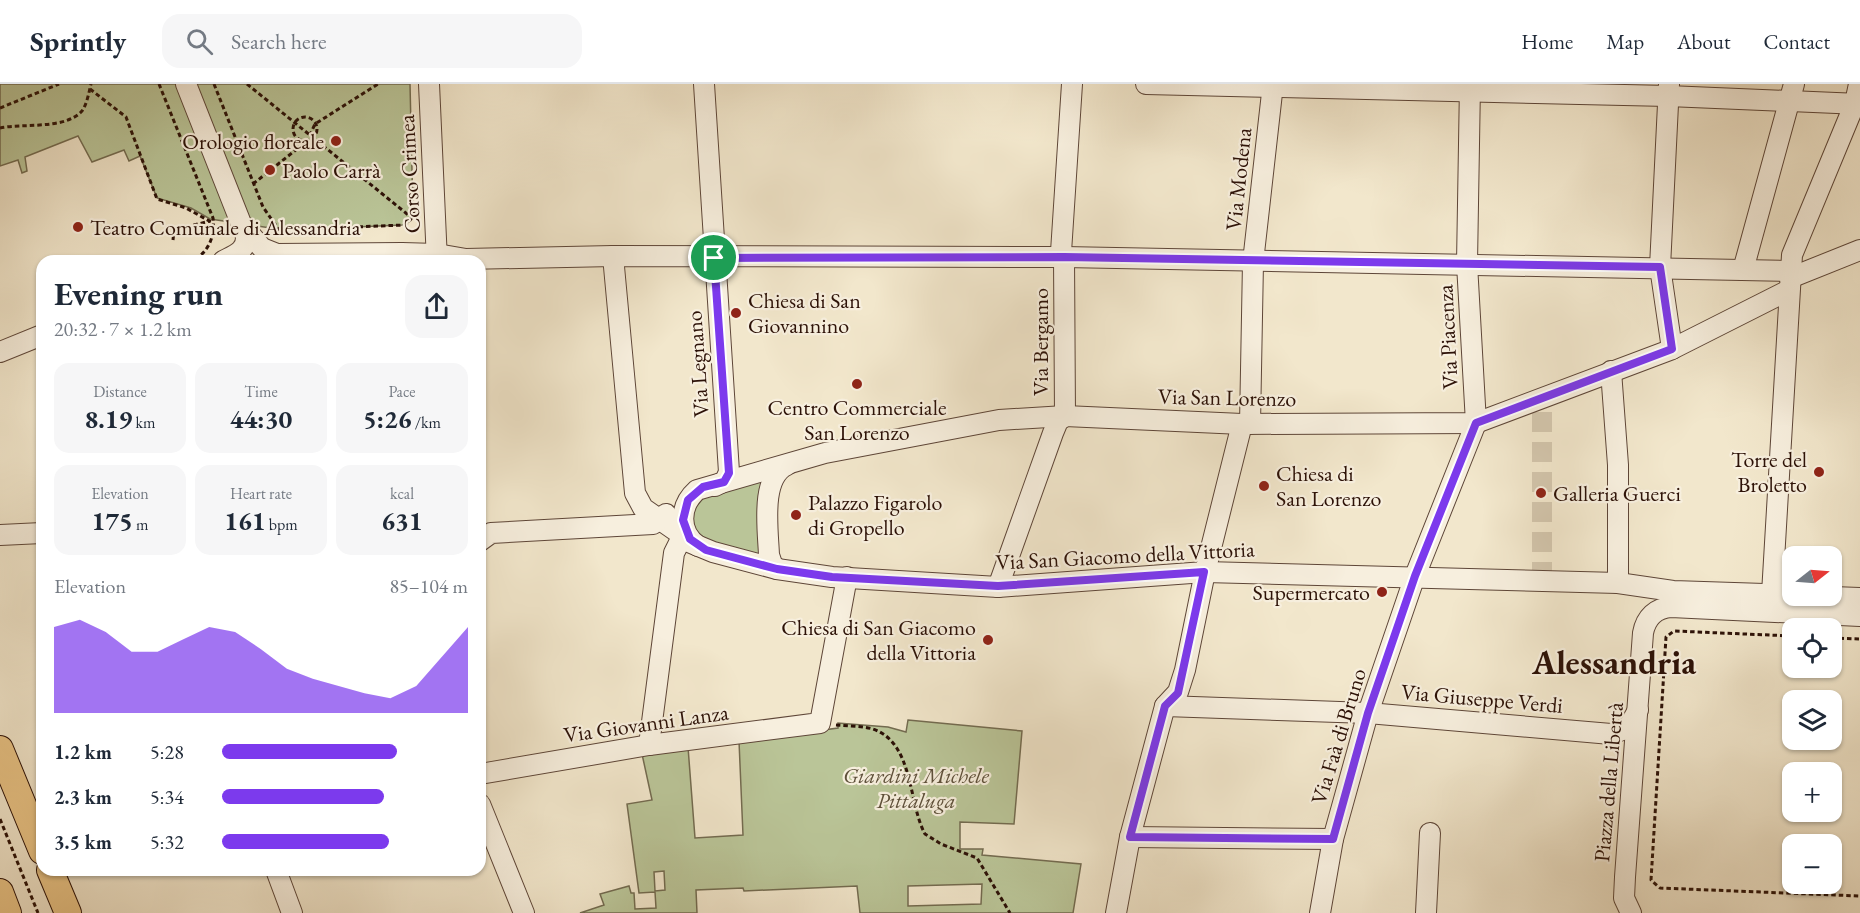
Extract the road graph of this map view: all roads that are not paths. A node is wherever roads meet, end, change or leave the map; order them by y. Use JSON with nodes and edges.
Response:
{"nodes":[{"id":1,"x":186,"y":84,"type":"edge"},
{"id":2,"x":429,"y":84,"type":"edge"},
{"id":3,"x":704,"y":84,"type":"edge"},
{"id":4,"x":1072,"y":84,"type":"edge"},
{"id":5,"x":1146,"y":84,"type":"edge"},
{"id":6,"x":1273,"y":85,"type":"edge"},
{"id":7,"x":1470,"y":88,"type":"edge"},
{"id":8,"x":1669,"y":90,"type":"edge"},
{"id":9,"x":1792,"y":92,"type":"edge"},
{"id":10,"x":1858,"y":97,"type":"edge"},
{"id":11,"x":435,"y":219,"type":"junction"},
{"id":12,"x":242,"y":225,"type":"junction"},
{"id":13,"x":1860,"y":250,"type":"edge"},
{"id":14,"x":402,"y":253,"type":"junction"},
{"id":15,"x":232,"y":255,"type":"edge"},
{"id":16,"x":269,"y":255,"type":"edge"},
{"id":17,"x":350,"y":255,"type":"edge"},
{"id":18,"x":420,"y":255,"type":"edge"},
{"id":19,"x":437,"y":255,"type":"edge"},
{"id":20,"x":614,"y":256,"type":"junction"},
{"id":21,"x":1064,"y":257,"type":"junction"},
{"id":22,"x":714,"y":258,"type":"junction"},
{"id":23,"x":486,"y":259,"type":"edge"},
{"id":24,"x":1253,"y":262,"type":"junction"},
{"id":25,"x":1467,"y":264,"type":"junction"},
{"id":26,"x":1660,"y":267,"type":"junction"},
{"id":27,"x":1743,"y":270,"type":"junction"},
{"id":28,"x":1790,"y":280,"type":"junction"},
{"id":29,"x":36,"y":337,"type":"edge"},
{"id":30,"x":1671,"y":349,"type":"junction"},
{"id":31,"x":0,"y":352,"type":"edge"},
{"id":32,"x":1611,"y":371,"type":"junction"},
{"id":33,"x":1065,"y":416,"type":"junction"},
{"id":34,"x":1476,"y":423,"type":"junction"},
{"id":35,"x":1246,"y":424,"type":"junction"},
{"id":36,"x":794,"y":462,"type":"junction"},
{"id":37,"x":712,"y":486,"type":"junction"},
{"id":38,"x":635,"y":493,"type":"junction"},
{"id":39,"x":692,"y":495,"type":"junction"},
{"id":40,"x":655,"y":520,"type":"junction"},
{"id":41,"x":627,"y":521,"type":"junction"},
{"id":42,"x":486,"y":523,"type":"edge"},
{"id":43,"x":36,"y":534,"type":"edge"},
{"id":44,"x":0,"y":535,"type":"edge"},
{"id":45,"x":486,"y":537,"type":"edge"},
{"id":46,"x":692,"y":544,"type":"junction"},
{"id":47,"x":777,"y":569,"type":"junction"},
{"id":48,"x":1204,"y":572,"type":"junction"},
{"id":49,"x":1415,"y":576,"type":"junction"},
{"id":50,"x":847,"y":577,"type":"junction"},
{"id":51,"x":1618,"y":583,"type":"junction"},
{"id":52,"x":998,"y":586,"type":"junction"},
{"id":53,"x":1772,"y":594,"type":"junction"},
{"id":54,"x":1782,"y":594,"type":"edge"},
{"id":55,"x":1842,"y":597,"type":"edge"},
{"id":56,"x":1860,"y":598,"type":"edge"},
{"id":57,"x":1860,"y":616,"type":"edge"},
{"id":58,"x":1165,"y":706,"type":"junction"},
{"id":59,"x":1638,"y":710,"type":"junction"},
{"id":60,"x":1368,"y":713,"type":"junction"},
{"id":61,"x":649,"y":745,"type":"junction"},
{"id":62,"x":0,"y":749,"type":"edge"},
{"id":63,"x":486,"y":773,"type":"edge"},
{"id":64,"x":486,"y":819,"type":"edge"},
{"id":65,"x":36,"y":821,"type":"edge"},
{"id":66,"x":1430,"y":833,"type":"dead end"},
{"id":67,"x":1130,"y":837,"type":"junction"},
{"id":68,"x":1333,"y":839,"type":"junction"},
{"id":69,"x":53,"y":876,"type":"edge"},
{"id":70,"x":278,"y":876,"type":"edge"},
{"id":71,"x":0,"y":892,"type":"edge"},
{"id":72,"x":8,"y":913,"type":"edge"},
{"id":73,"x":68,"y":913,"type":"edge"},
{"id":74,"x":292,"y":913,"type":"edge"},
{"id":75,"x":524,"y":913,"type":"edge"},
{"id":76,"x":1116,"y":913,"type":"edge"},
{"id":77,"x":1320,"y":913,"type":"edge"},
{"id":78,"x":1426,"y":913,"type":"edge"},
{"id":79,"x":1631,"y":913,"type":"edge"}],
"edges":[{"from":1,"to":12,"type":"street"},
{"from":2,"to":11,"type":"street","name":"Corso Crimea"},
{"from":3,"to":22,"type":"street","name":"Via Legnano"},
{"from":4,"to":21,"type":"street","name":"Via Bergamo"},
{"from":5,"to":6,"type":"street"},
{"from":6,"to":7,"type":"street"},
{"from":6,"to":24,"type":"street","name":"Via Modena"},
{"from":7,"to":8,"type":"street"},
{"from":7,"to":25,"type":"street","name":"Via Piacenza"},
{"from":8,"to":9,"type":"street"},
{"from":8,"to":26,"type":"street"},
{"from":9,"to":10,"type":"street"},
{"from":9,"to":27,"type":"street"},
{"from":10,"to":28,"type":"street"},
{"from":11,"to":14,"type":"street"},
{"from":11,"to":19,"type":"street","name":"Corso Crimea"},
{"from":12,"to":15,"type":"street"},
{"from":12,"to":16,"type":"street"},
{"from":13,"to":28,"type":"street","name":"Via San Lorenzo"},
{"from":14,"to":17,"type":"street"},
{"from":14,"to":18,"type":"street"},
{"from":20,"to":22,"type":"street"},
{"from":20,"to":23,"type":"street"},
{"from":20,"to":38,"type":"street"},
{"from":21,"to":22,"type":"street"},
{"from":21,"to":24,"type":"street"},
{"from":21,"to":33,"type":"street","name":"Via Bergamo"},
{"from":22,"to":37,"type":"street","name":"Via Legnano"},
{"from":24,"to":25,"type":"street"},
{"from":24,"to":35,"type":"street","name":"Via Modena"},
{"from":25,"to":26,"type":"street"},
{"from":25,"to":34,"type":"street","name":"Via Piacenza"},
{"from":26,"to":27,"type":"street"},
{"from":26,"to":30,"type":"street"},
{"from":27,"to":28,"type":"street"},
{"from":28,"to":30,"type":"street","name":"Via San Lorenzo"},
{"from":28,"to":53,"type":"street"},
{"from":29,"to":31,"type":"street"},
{"from":30,"to":32,"type":"street","name":"Via San Lorenzo"},
{"from":32,"to":34,"type":"street","name":"Via San Lorenzo"},
{"from":32,"to":51,"type":"street"},
{"from":33,"to":35,"type":"street","name":"Via San Lorenzo"},
{"from":33,"to":36,"type":"street","name":"Via San Lorenzo"},
{"from":33,"to":52,"type":"street","name":"Via Bergamo"},
{"from":34,"to":35,"type":"street","name":"Via San Lorenzo"},
{"from":34,"to":49,"type":"street","name":"Via Piacenza"},
{"from":35,"to":48,"type":"street","name":"Via Modena"},
{"from":36,"to":37,"type":"street","name":"Via San Lorenzo"},
{"from":36,"to":47,"type":"street"},
{"from":37,"to":39,"type":"street","name":"Via San Lorenzo"},
{"from":38,"to":40,"type":"street"},
{"from":38,"to":41,"type":"street"},
{"from":39,"to":40,"type":"street","name":"Via San Lorenzo"},
{"from":39,"to":46,"type":"street"},
{"from":40,"to":41,"type":"street"},
{"from":40,"to":46,"type":"street"},
{"from":41,"to":42,"type":"street"},
{"from":41,"to":45,"type":"street"},
{"from":43,"to":44,"type":"street"},
{"from":46,"to":47,"type":"street","name":"Via San Giacomo della Vittoria"},
{"from":46,"to":61,"type":"street"},
{"from":47,"to":50,"type":"street","name":"Via San Giacomo della Vittoria"},
{"from":48,"to":49,"type":"street","name":"Via San Giacomo della Vittoria"},
{"from":48,"to":52,"type":"street","name":"Via San Giacomo della Vittoria"},
{"from":48,"to":58,"type":"street","name":"Via Modena"},
{"from":49,"to":51,"type":"street","name":"Via San Giacomo della Vittoria"},
{"from":49,"to":60,"type":"street","name":"Via Faà di Bruno"},
{"from":50,"to":52,"type":"street","name":"Via San Giacomo della Vittoria"},
{"from":50,"to":61,"type":"street","name":"Via Giovanni Lanza"},
{"from":51,"to":53,"type":"street"},
{"from":53,"to":54,"type":"street"},
{"from":55,"to":56,"type":"street"},
{"from":57,"to":59,"type":"street","name":"Piazza della Libertà"},
{"from":58,"to":60,"type":"street","name":"Via Giuseppe Verdi"},
{"from":58,"to":67,"type":"street","name":"Via Modena"},
{"from":59,"to":60,"type":"street","name":"Via Giuseppe Verdi"},
{"from":59,"to":79,"type":"street","name":"Piazza della Libertà"},
{"from":60,"to":68,"type":"street","name":"Via Faà di Bruno"},
{"from":61,"to":63,"type":"street","name":"Via Giovanni Lanza"},
{"from":62,"to":65,"type":"main road"},
{"from":64,"to":75,"type":"street"},
{"from":66,"to":78,"type":"street"},
{"from":67,"to":68,"type":"street"},
{"from":67,"to":76,"type":"street","name":"Via Modena"},
{"from":68,"to":77,"type":"street","name":"Via Faà di Bruno"},
{"from":69,"to":73,"type":"main road"},
{"from":70,"to":74,"type":"street"},
{"from":71,"to":72,"type":"main road"}]}
